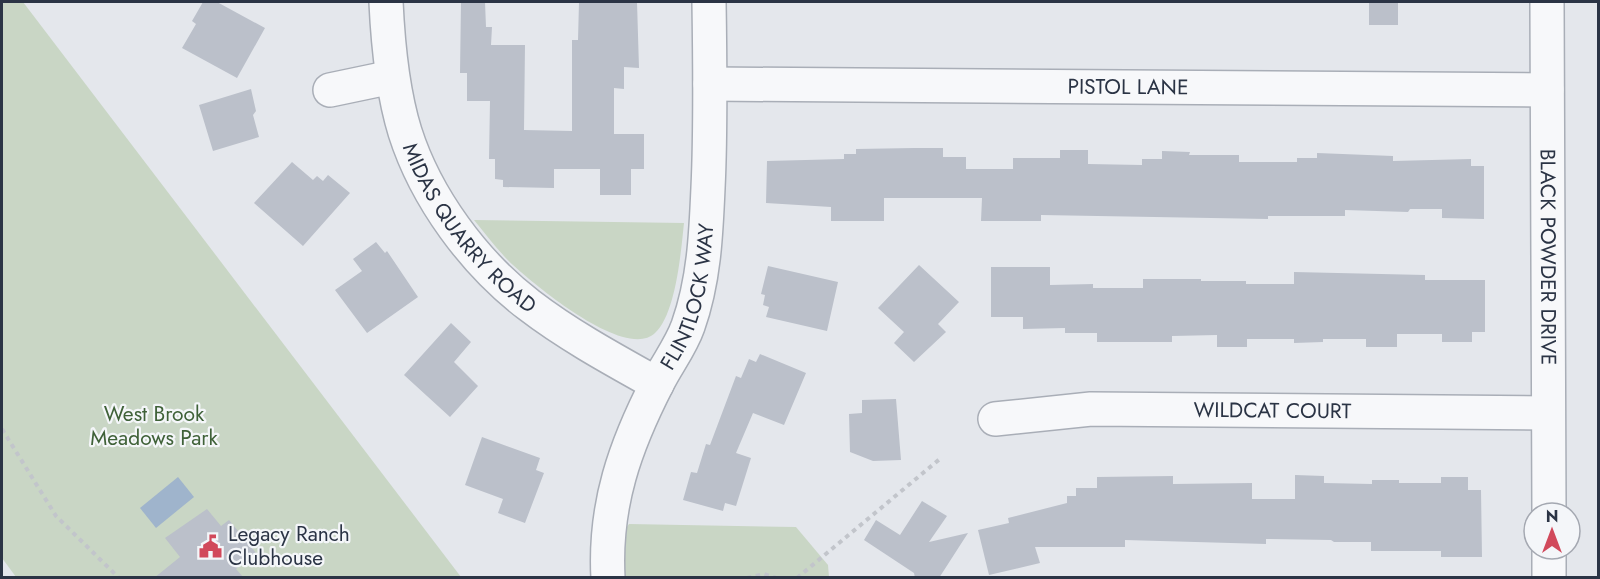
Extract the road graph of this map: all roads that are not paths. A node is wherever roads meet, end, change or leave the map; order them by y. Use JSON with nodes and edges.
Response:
{"nodes":[{"id":1,"x":386,"y":2,"type":"edge"},
{"id":2,"x":709,"y":2,"type":"edge"},
{"id":3,"x":1547,"y":2,"type":"edge"},
{"id":4,"x":393,"y":77,"type":"junction"},
{"id":5,"x":710,"y":84,"type":"junction"},
{"id":6,"x":330,"y":90,"type":"dead end"},
{"id":7,"x":1547,"y":90,"type":"junction"},
{"id":8,"x":657,"y":384,"type":"junction"},
{"id":9,"x":1548,"y":413,"type":"junction"},
{"id":10,"x":995,"y":420,"type":"dead end"},
{"id":11,"x":1549,"y":501,"type":"edge"},
{"id":12,"x":1549,"y":561,"type":"edge"},
{"id":13,"x":608,"y":578,"type":"edge"},
{"id":14,"x":1549,"y":578,"type":"edge"}],
"edges":[{"from":1,"to":4,"type":"street","name":"MIDAS QUARRY ROAD"},
{"from":2,"to":5,"type":"street","name":"FLINTLOCK WAY"},
{"from":3,"to":7,"type":"street","name":"BLACK POWDER DRIVE"},
{"from":4,"to":6,"type":"street"},
{"from":4,"to":8,"type":"street","name":"MIDAS QUARRY ROAD"},
{"from":5,"to":7,"type":"street","name":"PISTOL LANE"},
{"from":5,"to":8,"type":"street","name":"FLINTLOCK WAY"},
{"from":7,"to":9,"type":"street","name":"BLACK POWDER DRIVE"},
{"from":8,"to":13,"type":"street","name":"FLINTLOCK WAY"},
{"from":9,"to":10,"type":"street","name":"WILDCAT COURT"},
{"from":9,"to":11,"type":"street","name":"BLACK POWDER DRIVE"},
{"from":12,"to":14,"type":"street"}]}
